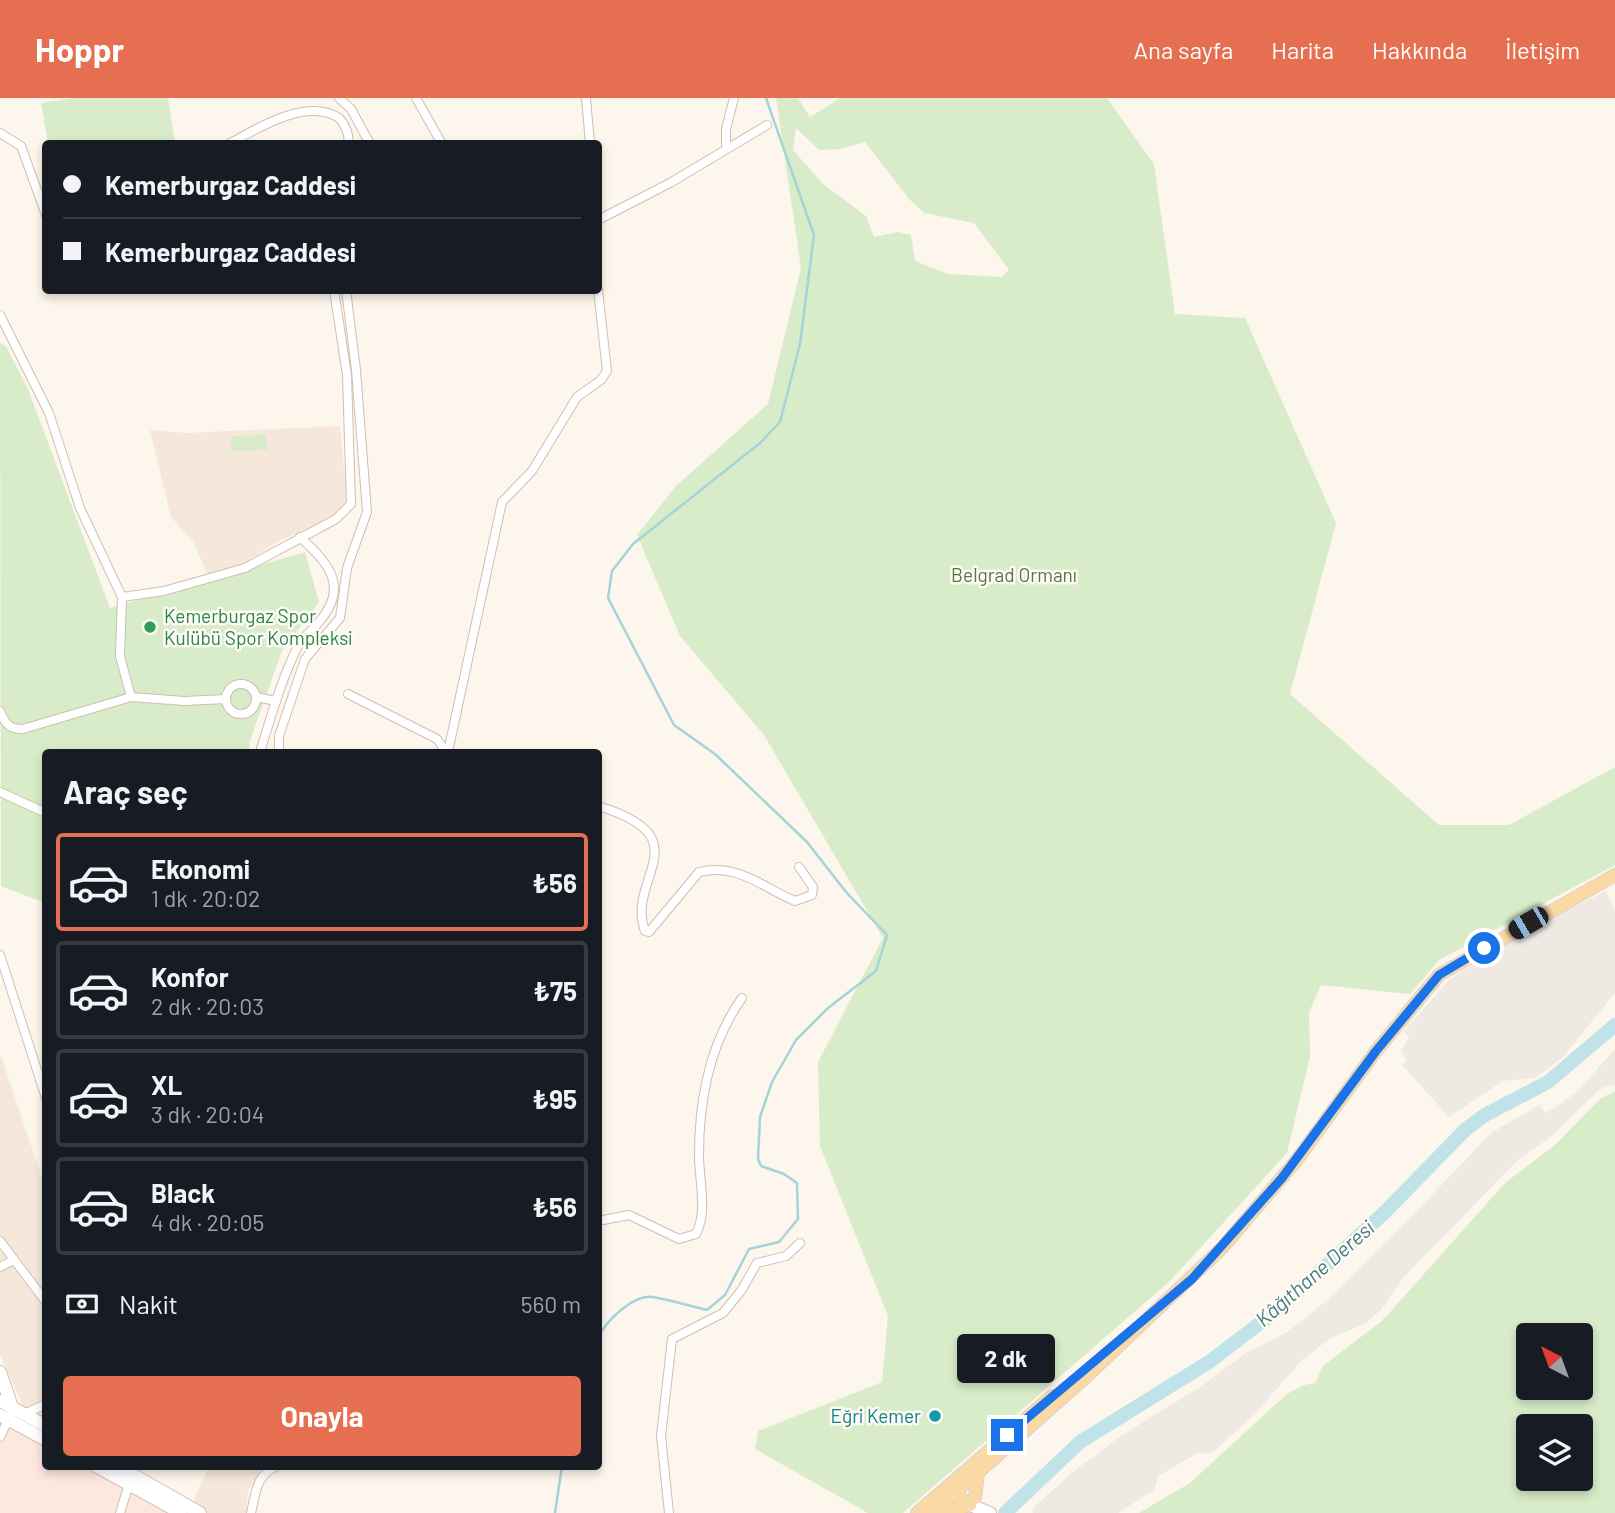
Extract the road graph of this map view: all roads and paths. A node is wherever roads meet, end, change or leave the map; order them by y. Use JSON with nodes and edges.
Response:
{"nodes":[{"id":1,"x":339,"y":98,"type":"edge"},
{"id":2,"x":415,"y":98,"type":"edge"},
{"id":3,"x":586,"y":98,"type":"edge"},
{"id":4,"x":734,"y":98,"type":"edge"},
{"id":5,"x":766,"y":125,"type":"dead end"},
{"id":6,"x":0,"y":133,"type":"edge"},
{"id":7,"x":236,"y":140,"type":"edge"},
{"id":8,"x":349,"y":140,"type":"edge"},
{"id":9,"x":368,"y":140,"type":"edge"},
{"id":10,"x":440,"y":140,"type":"edge"},
{"id":11,"x":590,"y":140,"type":"edge"},
{"id":12,"x":726,"y":147,"type":"junction"},
{"id":13,"x":42,"y":204,"type":"edge"},
{"id":14,"x":602,"y":218,"type":"edge"},
{"id":15,"x":335,"y":294,"type":"edge"},
{"id":16,"x":346,"y":294,"type":"edge"},
{"id":17,"x":598,"y":294,"type":"edge"},
{"id":18,"x":0,"y":315,"type":"edge"},
{"id":19,"x":300,"y":537,"type":"junction"},
{"id":20,"x":121,"y":597,"type":"junction"},
{"id":21,"x":348,"y":694,"type":"dead end"},
{"id":22,"x":131,"y":697,"type":"junction"},
{"id":23,"x":256,"y":697,"type":"junction"},
{"id":24,"x":226,"y":699,"type":"junction"},
{"id":25,"x":276,"y":701,"type":"junction"},
{"id":26,"x":0,"y":712,"type":"edge"},
{"id":27,"x":261,"y":749,"type":"edge"},
{"id":28,"x":279,"y":749,"type":"edge"},
{"id":29,"x":445,"y":749,"type":"edge"},
{"id":30,"x":448,"y":749,"type":"edge"},
{"id":31,"x":0,"y":792,"type":"edge"},
{"id":32,"x":602,"y":808,"type":"edge"},
{"id":33,"x":42,"y":811,"type":"edge"},
{"id":34,"x":799,"y":867,"type":"dead end"},
{"id":35,"x":1615,"y":875,"type":"edge"},
{"id":36,"x":0,"y":955,"type":"edge"},
{"id":37,"x":743,"y":998,"type":"dead end"},
{"id":38,"x":42,"y":1086,"type":"edge"},
{"id":39,"x":602,"y":1220,"type":"edge"},
{"id":40,"x":0,"y":1241,"type":"edge"},
{"id":41,"x":800,"y":1243,"type":"dead end"},
{"id":42,"x":14,"y":1260,"type":"junction"},
{"id":43,"x":0,"y":1267,"type":"edge"},
{"id":44,"x":42,"y":1297,"type":"edge"},
{"id":45,"x":1130,"y":1334,"type":"junction"},
{"id":46,"x":0,"y":1372,"type":"edge"},
{"id":47,"x":0,"y":1401,"type":"edge"},
{"id":48,"x":42,"y":1405,"type":"edge"},
{"id":49,"x":11,"y":1415,"type":"edge"},
{"id":50,"x":42,"y":1425,"type":"edge"},
{"id":51,"x":0,"y":1437,"type":"edge"},
{"id":52,"x":42,"y":1437,"type":"edge"},
{"id":53,"x":103,"y":1470,"type":"edge"},
{"id":54,"x":125,"y":1470,"type":"edge"},
{"id":55,"x":261,"y":1470,"type":"edge"},
{"id":56,"x":268,"y":1470,"type":"edge"},
{"id":57,"x":264,"y":1472,"type":"junction"},
{"id":58,"x":978,"y":1472,"type":"junction"},
{"id":59,"x":129,"y":1484,"type":"junction"},
{"id":60,"x":957,"y":1487,"type":"junction"},
{"id":61,"x":972,"y":1501,"type":"junction"},
{"id":62,"x":987,"y":1511,"type":"edge"},
{"id":63,"x":120,"y":1513,"type":"edge"},
{"id":64,"x":181,"y":1513,"type":"edge"},
{"id":65,"x":200,"y":1513,"type":"edge"},
{"id":66,"x":251,"y":1513,"type":"edge"},
{"id":67,"x":669,"y":1513,"type":"edge"},
{"id":68,"x":917,"y":1513,"type":"edge"},
{"id":69,"x":932,"y":1513,"type":"edge"},
{"id":70,"x":943,"y":1513,"type":"edge"}],
"edges":[{"from":1,"to":9,"type":"street"},
{"from":2,"to":10,"type":"street"},
{"from":3,"to":11,"type":"street"},
{"from":4,"to":12,"type":"street"},
{"from":5,"to":12,"type":"street"},
{"from":6,"to":13,"type":"street"},
{"from":7,"to":8,"type":"street"},
{"from":12,"to":14,"type":"street"},
{"from":15,"to":19,"type":"street"},
{"from":16,"to":28,"type":"street"},
{"from":17,"to":30,"type":"street"},
{"from":18,"to":20,"type":"street"},
{"from":19,"to":20,"type":"street"},
{"from":19,"to":25,"type":"street"},
{"from":20,"to":22,"type":"street"},
{"from":21,"to":29,"type":"street"},
{"from":22,"to":24,"type":"street"},
{"from":22,"to":26,"type":"street"},
{"from":23,"to":24,"type":"street"},
{"from":23,"to":24,"type":"street"},
{"from":23,"to":25,"type":"street"},
{"from":25,"to":27,"type":"street"},
{"from":31,"to":33,"type":"street"},
{"from":32,"to":34,"type":"street"},
{"from":35,"to":45,"type":"main road"},
{"from":36,"to":38,"type":"street"},
{"from":37,"to":39,"type":"street"},
{"from":40,"to":42,"type":"street"},
{"from":41,"to":67,"type":"street"},
{"from":42,"to":43,"type":"street"},
{"from":42,"to":44,"type":"street"},
{"from":45,"to":58,"type":"main road"},
{"from":45,"to":60,"type":"main road"},
{"from":46,"to":49,"type":"main road"},
{"from":47,"to":49,"type":"main road"},
{"from":48,"to":49,"type":"street"},
{"from":49,"to":50,"type":"main road"},
{"from":49,"to":51,"type":"street"},
{"from":49,"to":52,"type":"main road"},
{"from":53,"to":59,"type":"main road"},
{"from":54,"to":65,"type":"main road"},
{"from":55,"to":57,"type":"street"},
{"from":56,"to":57,"type":"street"},
{"from":57,"to":66,"type":"street"},
{"from":58,"to":60,"type":"main road"},
{"from":58,"to":61,"type":"main road"},
{"from":59,"to":63,"type":"street"},
{"from":59,"to":64,"type":"main road"},
{"from":60,"to":61,"type":"main road"},
{"from":60,"to":68,"type":"main road"},
{"from":60,"to":69,"type":"main road"},
{"from":61,"to":62,"type":"main road"},
{"from":61,"to":70,"type":"main road"}]}
